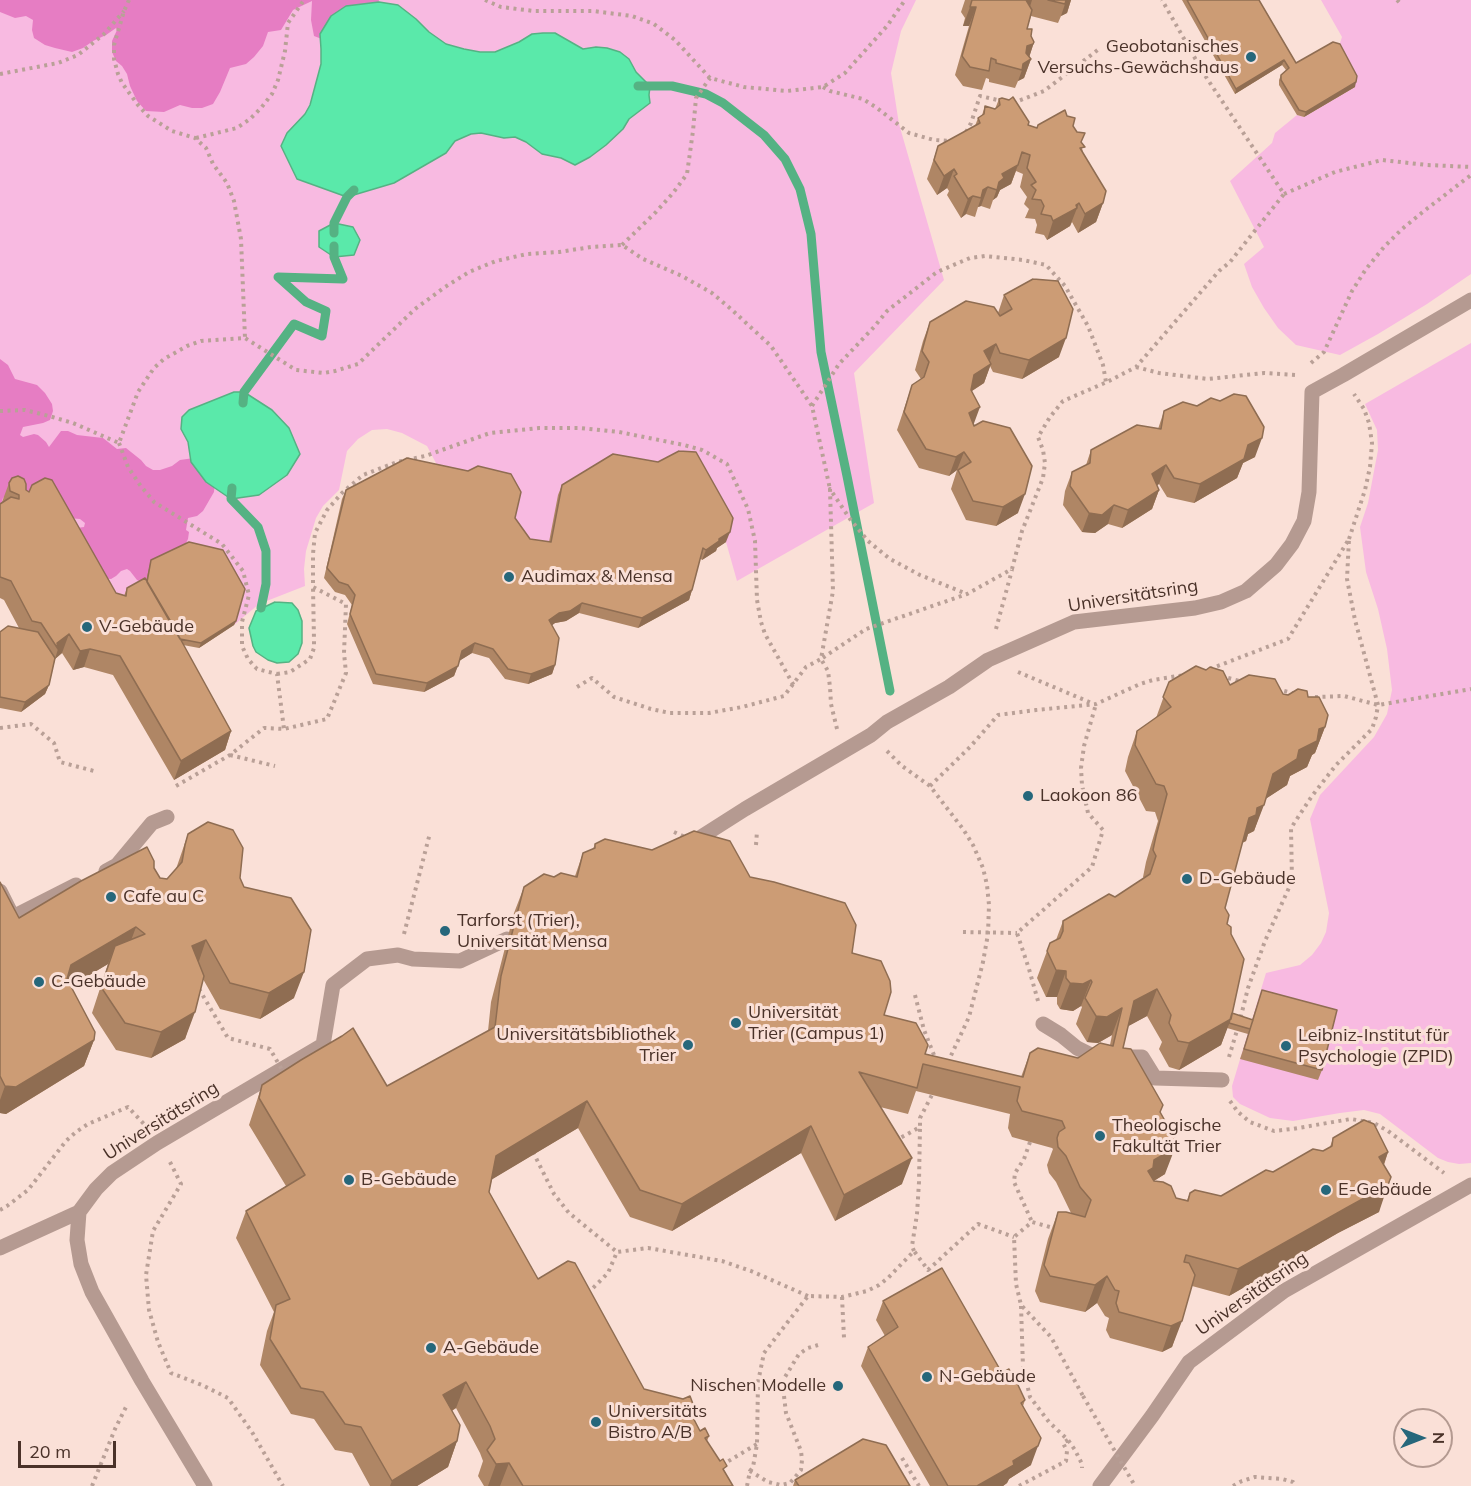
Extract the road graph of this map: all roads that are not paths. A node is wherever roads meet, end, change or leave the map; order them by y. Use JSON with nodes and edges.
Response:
{"nodes":[{"id":1,"x":1471,"y":300,"type":"edge"},
{"id":2,"x":167,"y":817,"type":"dead end"},
{"id":3,"x":679,"y":851,"type":"edge"},
{"id":4,"x":0,"y":891,"type":"edge"},
{"id":5,"x":507,"y":939,"type":"dead end"},
{"id":6,"x":1043,"y":1024,"type":"road end"},
{"id":7,"x":1222,"y":1080,"type":"road end"},
{"id":8,"x":1467,"y":1187,"type":"edge"},
{"id":9,"x":79,"y":1212,"type":"junction"},
{"id":10,"x":0,"y":1248,"type":"edge"},
{"id":11,"x":205,"y":1486,"type":"edge"},
{"id":12,"x":1100,"y":1486,"type":"edge"}],
"edges":[{"from":1,"to":3,"type":"street","name":"Universitätsring"},
{"from":2,"to":4,"type":"street"},
{"from":5,"to":9,"type":"street","name":"Universitätsring"},
{"from":6,"to":7,"type":"street"},
{"from":8,"to":12,"type":"street","name":"Universitätsring"},
{"from":9,"to":10,"type":"street"},
{"from":9,"to":11,"type":"street"}]}
